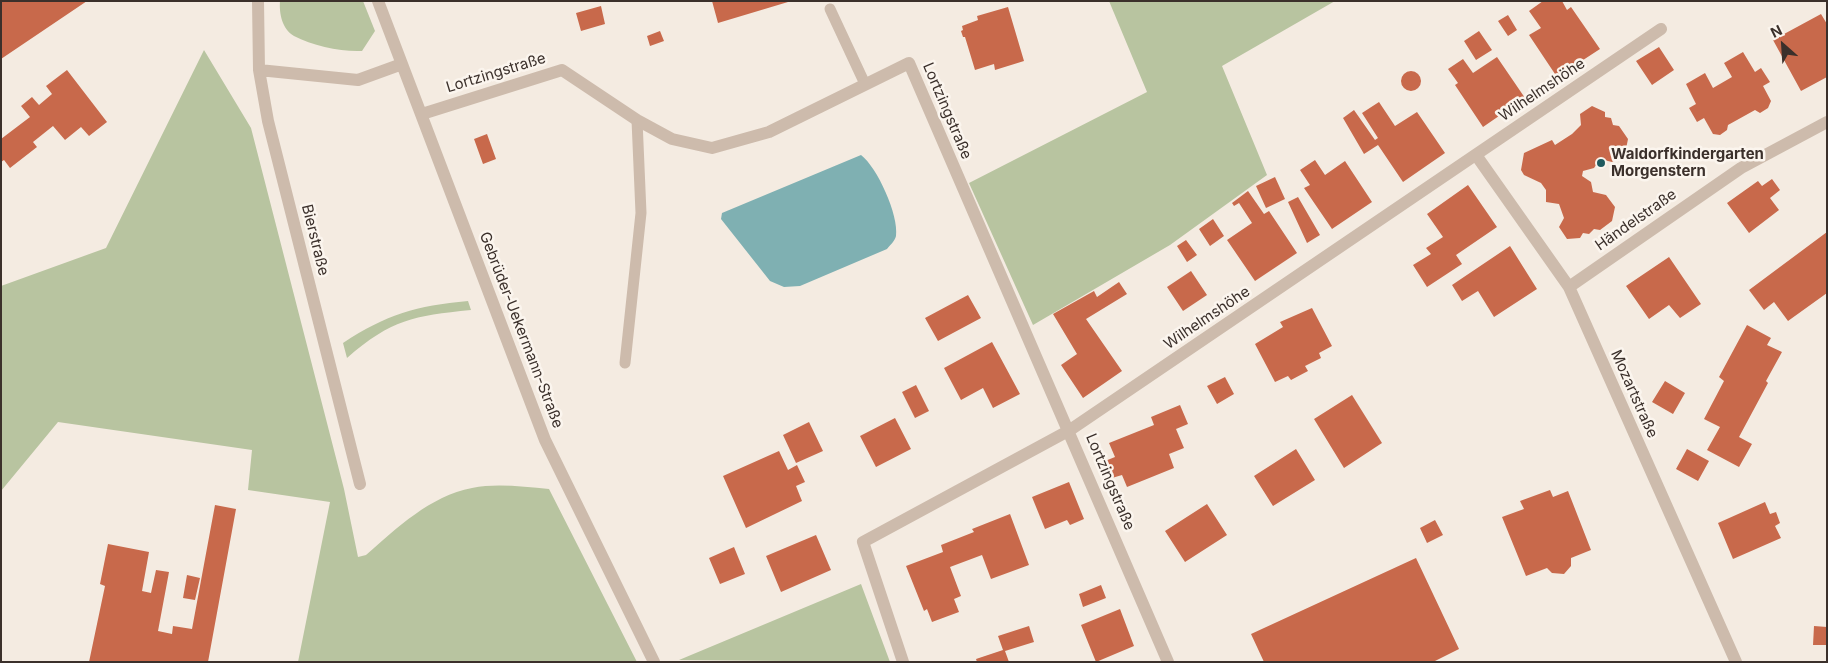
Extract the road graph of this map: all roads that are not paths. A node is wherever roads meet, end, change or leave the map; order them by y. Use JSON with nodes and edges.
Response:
{"nodes":[{"id":1,"x":258,"y":1,"type":"edge"},
{"id":2,"x":378,"y":1,"type":"edge"},
{"id":3,"x":830,"y":9,"type":"dead end"},
{"id":4,"x":1661,"y":29,"type":"dead end"},
{"id":5,"x":402,"y":64,"type":"junction"},
{"id":6,"x":259,"y":70,"type":"junction"},
{"id":7,"x":865,"y":84,"type":"junction"},
{"id":8,"x":422,"y":114,"type":"junction"},
{"id":9,"x":637,"y":120,"type":"junction"},
{"id":10,"x":1827,"y":122,"type":"edge"},
{"id":11,"x":1476,"y":155,"type":"junction"},
{"id":12,"x":1569,"y":287,"type":"junction"},
{"id":13,"x":625,"y":363,"type":"dead end"},
{"id":14,"x":1070,"y":430,"type":"junction"},
{"id":15,"x":360,"y":484,"type":"dead end"},
{"id":16,"x":654,"y":662,"type":"edge"},
{"id":17,"x":903,"y":662,"type":"edge"},
{"id":18,"x":1168,"y":662,"type":"edge"},
{"id":19,"x":1736,"y":662,"type":"edge"}],
"edges":[{"from":1,"to":6,"type":"street","name":"Bierstraße"},
{"from":2,"to":5,"type":"street","name":"Gebrüder-Uekermann-Straße"},
{"from":3,"to":7,"type":"lane"},
{"from":4,"to":11,"type":"street","name":"Wilhelmshöhe"},
{"from":5,"to":6,"type":"street"},
{"from":5,"to":8,"type":"street","name":"Gebrüder-Uekermann-Straße"},
{"from":6,"to":15,"type":"street","name":"Bierstraße"},
{"from":7,"to":9,"type":"street","name":"Lortzingstraße"},
{"from":7,"to":14,"type":"street","name":"Lortzingstraße"},
{"from":8,"to":9,"type":"street","name":"Lortzingstraße"},
{"from":8,"to":16,"type":"street","name":"Gebrüder-Uekermann-Straße"},
{"from":9,"to":13,"type":"lane"},
{"from":10,"to":12,"type":"street","name":"Händelstraße"},
{"from":11,"to":12,"type":"street","name":"Mozartstraße"},
{"from":11,"to":14,"type":"street","name":"Wilhelmshöhe"},
{"from":12,"to":19,"type":"street","name":"Mozartstraße"},
{"from":14,"to":17,"type":"street","name":"Wilhelmshöhe"},
{"from":14,"to":18,"type":"street","name":"Lortzingstraße"}]}
